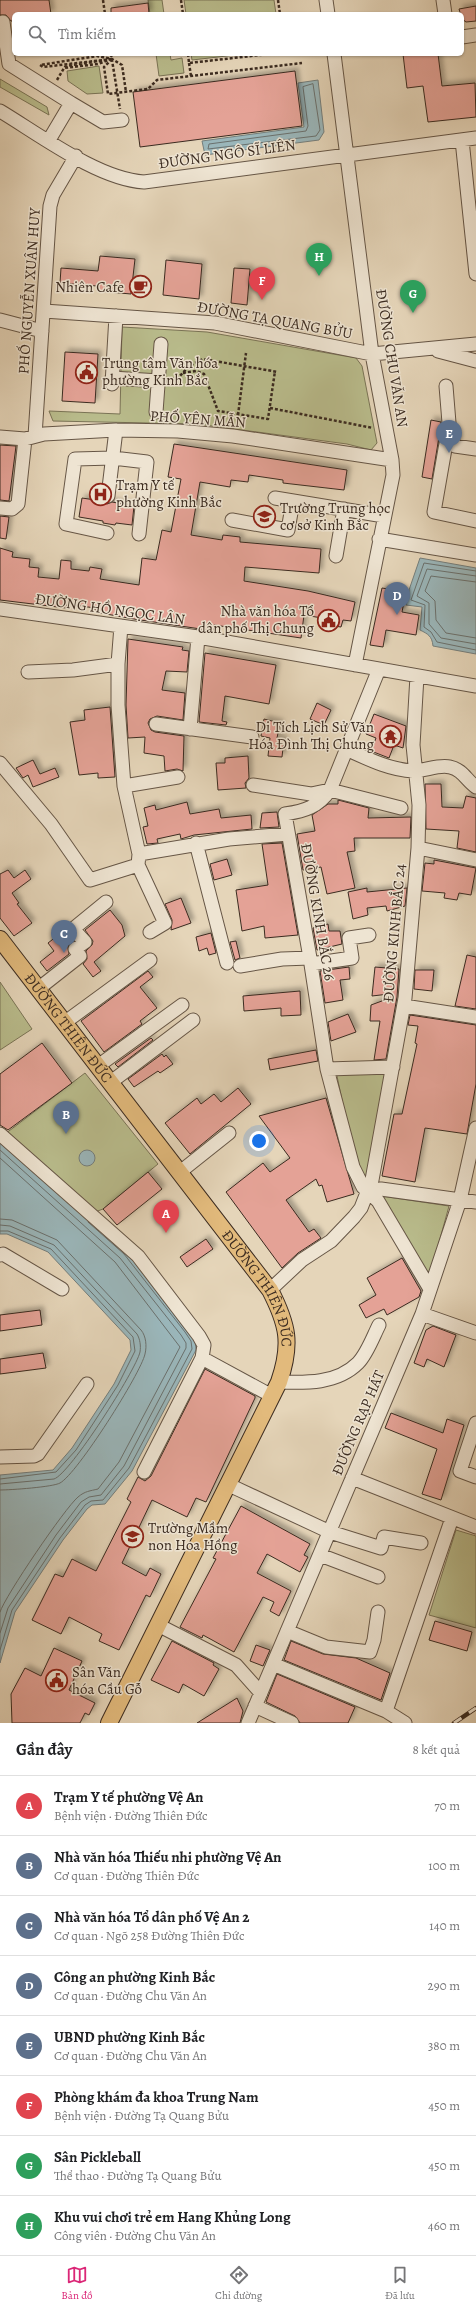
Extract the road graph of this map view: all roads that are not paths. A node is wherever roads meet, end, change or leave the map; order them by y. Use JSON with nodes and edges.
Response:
{"nodes":[{"id":1,"x":326,"y":0,"type":"edge"},
{"id":2,"x":444,"y":0,"type":"edge"},
{"id":3,"x":328,"y":12,"type":"edge"},
{"id":4,"x":445,"y":12,"type":"edge"},
{"id":5,"x":5,"y":29,"type":"edge"},
{"id":6,"x":476,"y":35,"type":"edge"},
{"id":7,"x":464,"y":37,"type":"edge"},
{"id":8,"x":10,"y":44,"type":"edge"},
{"id":9,"x":334,"y":56,"type":"edge"},
{"id":10,"x":71,"y":103,"type":"junction"},
{"id":11,"x":0,"y":111,"type":"edge"},
{"id":12,"x":122,"y":120,"type":"dead end"},
{"id":13,"x":476,"y":138,"type":"edge"},
{"id":14,"x":49,"y":140,"type":"junction"},
{"id":15,"x":462,"y":140,"type":"junction"},
{"id":16,"x":347,"y":154,"type":"junction"},
{"id":17,"x":76,"y":156,"type":"junction"},
{"id":18,"x":476,"y":274,"type":"edge"},
{"id":19,"x":44,"y":311,"type":"junction"},
{"id":20,"x":116,"y":316,"type":"junction"},
{"id":21,"x":0,"y":320,"type":"edge"},
{"id":22,"x":42,"y":330,"type":"junction"},
{"id":23,"x":161,"y":344,"type":"dead end"},
{"id":24,"x":476,"y":344,"type":"edge"},
{"id":25,"x":431,"y":348,"type":"junction"},
{"id":26,"x":372,"y":354,"type":"junction"},
{"id":27,"x":476,"y":361,"type":"edge"},
{"id":28,"x":159,"y":379,"type":"junction"},
{"id":29,"x":446,"y":386,"type":"dead end"},
{"id":30,"x":156,"y":412,"type":"dead end"},
{"id":31,"x":449,"y":426,"type":"junction"},
{"id":32,"x":116,"y":430,"type":"junction"},
{"id":33,"x":0,"y":437,"type":"edge"},
{"id":34,"x":30,"y":437,"type":"junction"},
{"id":35,"x":476,"y":449,"type":"edge"},
{"id":36,"x":113,"y":458,"type":"junction"},
{"id":37,"x":392,"y":460,"type":"junction"},
{"id":38,"x":108,"y":496,"type":"dead end"},
{"id":39,"x":274,"y":498,"type":"dead end"},
{"id":40,"x":293,"y":501,"type":"junction"},
{"id":41,"x":6,"y":508,"type":"edge"},
{"id":42,"x":344,"y":509,"type":"junction"},
{"id":43,"x":384,"y":516,"type":"junction"},
{"id":44,"x":232,"y":520,"type":"dead end"},
{"id":45,"x":476,"y":521,"type":"edge"},
{"id":46,"x":107,"y":533,"type":"dead end"},
{"id":47,"x":139,"y":534,"type":"dead end"},
{"id":48,"x":379,"y":539,"type":"junction"},
{"id":49,"x":476,"y":555,"type":"edge"},
{"id":50,"x":336,"y":556,"type":"dead end"},
{"id":51,"x":0,"y":609,"type":"edge"},
{"id":52,"x":121,"y":626,"type":"junction"},
{"id":53,"x":198,"y":637,"type":"junction"},
{"id":54,"x":118,"y":664,"type":"junction"},
{"id":55,"x":355,"y":665,"type":"junction"},
{"id":56,"x":379,"y":670,"type":"junction"},
{"id":57,"x":28,"y":672,"type":"dead end"},
{"id":58,"x":417,"y":676,"type":"junction"},
{"id":59,"x":476,"y":686,"type":"edge"},
{"id":60,"x":156,"y":724,"type":"dead end"},
{"id":61,"x":190,"y":729,"type":"junction"},
{"id":62,"x":252,"y":737,"type":"dead end"},
{"id":63,"x":346,"y":749,"type":"junction"},
{"id":64,"x":2,"y":770,"type":"edge"},
{"id":65,"x":414,"y":771,"type":"junction"},
{"id":66,"x":178,"y":777,"type":"dead end"},
{"id":67,"x":253,"y":785,"type":"dead end"},
{"id":68,"x":124,"y":786,"type":"junction"},
{"id":69,"x":476,"y":787,"type":"edge"},
{"id":70,"x":330,"y":790,"type":"junction"},
{"id":71,"x":400,"y":808,"type":"dead end"},
{"id":72,"x":288,"y":834,"type":"junction"},
{"id":73,"x":196,"y":843,"type":"junction"},
{"id":74,"x":418,"y":848,"type":"junction"},
{"id":75,"x":138,"y":859,"type":"junction"},
{"id":76,"x":476,"y":860,"type":"edge"},
{"id":77,"x":106,"y":902,"type":"dead end"},
{"id":78,"x":150,"y":932,"type":"dead end"},
{"id":79,"x":369,"y":935,"type":"dead end"},
{"id":80,"x":0,"y":939,"type":"edge"},
{"id":81,"x":150,"y":960,"type":"dead end"},
{"id":82,"x":311,"y":961,"type":"junction"},
{"id":83,"x":38,"y":989,"type":"junction"},
{"id":84,"x":182,"y":1005,"type":"dead end"},
{"id":85,"x":404,"y":1006,"type":"junction"},
{"id":86,"x":476,"y":1017,"type":"edge"},
{"id":87,"x":192,"y":1020,"type":"dead end"},
{"id":88,"x":64,"y":1023,"type":"junction"},
{"id":89,"x":98,"y":1066,"type":"junction"},
{"id":90,"x":393,"y":1067,"type":"junction"},
{"id":91,"x":327,"y":1069,"type":"junction"},
{"id":92,"x":111,"y":1082,"type":"junction"},
{"id":93,"x":476,"y":1128,"type":"edge"},
{"id":94,"x":229,"y":1133,"type":"dead end"},
{"id":95,"x":0,"y":1134,"type":"edge"},
{"id":96,"x":180,"y":1172,"type":"junction"},
{"id":97,"x":368,"y":1191,"type":"junction"},
{"id":98,"x":460,"y":1200,"type":"junction"},
{"id":99,"x":476,"y":1202,"type":"edge"},
{"id":100,"x":0,"y":1255,"type":"edge"},
{"id":101,"x":430,"y":1288,"type":"junction"},
{"id":102,"x":62,"y":1289,"type":"dead end"},
{"id":103,"x":270,"y":1290,"type":"junction"},
{"id":104,"x":422,"y":1314,"type":"junction"},
{"id":105,"x":379,"y":1325,"type":"dead end"},
{"id":106,"x":476,"y":1333,"type":"edge"},
{"id":107,"x":202,"y":1358,"type":"junction"},
{"id":108,"x":87,"y":1384,"type":"dead end"},
{"id":109,"x":276,"y":1389,"type":"junction"},
{"id":110,"x":476,"y":1422,"type":"edge"},
{"id":111,"x":0,"y":1457,"type":"edge"},
{"id":112,"x":144,"y":1472,"type":"dead end"},
{"id":113,"x":476,"y":1477,"type":"edge"},
{"id":114,"x":352,"y":1478,"type":"junction"},
{"id":115,"x":229,"y":1485,"type":"junction"},
{"id":116,"x":452,"y":1518,"type":"junction"},
{"id":117,"x":476,"y":1527,"type":"edge"},
{"id":118,"x":330,"y":1532,"type":"junction"},
{"id":119,"x":421,"y":1543,"type":"dead end"},
{"id":120,"x":320,"y":1555,"type":"junction"},
{"id":121,"x":378,"y":1577,"type":"dead end"},
{"id":122,"x":378,"y":1612,"type":"dead end"},
{"id":123,"x":158,"y":1625,"type":"junction"},
{"id":124,"x":287,"y":1631,"type":"junction"},
{"id":125,"x":273,"y":1664,"type":"junction"},
{"id":126,"x":261,"y":1693,"type":"junction"},
{"id":127,"x":255,"y":1706,"type":"junction"},
{"id":128,"x":386,"y":1711,"type":"junction"},
{"id":129,"x":109,"y":1723,"type":"edge"},
{"id":130,"x":248,"y":1723,"type":"edge"},
{"id":131,"x":292,"y":1723,"type":"edge"},
{"id":132,"x":405,"y":1723,"type":"edge"}],
"edges":[{"from":1,"to":3,"type":"street"},
{"from":2,"to":4,"type":"street"},
{"from":5,"to":8,"type":"street"},
{"from":6,"to":7,"type":"street"},
{"from":8,"to":10,"type":"street"},
{"from":9,"to":16,"type":"street","name":"ĐƯỜNG CHU VĂN AN"},
{"from":10,"to":12,"type":"street"},
{"from":10,"to":14,"type":"street"},
{"from":11,"to":14,"type":"street","name":"ĐƯỜNG NGÔ SĨ LIÊN"},
{"from":13,"to":15,"type":"street","name":"ĐƯỜNG NGÔ SĨ LIÊN"},
{"from":14,"to":17,"type":"street","name":"ĐƯỜNG NGÔ SĨ LIÊN"},
{"from":15,"to":16,"type":"street","name":"ĐƯỜNG NGÔ SĨ LIÊN"},
{"from":15,"to":18,"type":"street"},
{"from":16,"to":17,"type":"street","name":"ĐƯỜNG NGÔ SĨ LIÊN"},
{"from":16,"to":26,"type":"street","name":"ĐƯỜNG CHU VĂN AN"},
{"from":17,"to":19,"type":"street","name":"PHỐ NGUYỄN XUÂN HUY"},
{"from":19,"to":20,"type":"street","name":"ĐƯỜNG TẠ QUANG BỬU"},
{"from":19,"to":22,"type":"street","name":"PHỐ NGUYỄN XUÂN HUY"},
{"from":20,"to":26,"type":"street","name":"ĐƯỜNG TẠ QUANG BỬU"},
{"from":20,"to":28,"type":"street"},
{"from":21,"to":22,"type":"street"},
{"from":22,"to":34,"type":"street","name":"PHỐ NGUYỄN XUÂN HUY"},
{"from":23,"to":28,"type":"street"},
{"from":24,"to":25,"type":"street","name":"ĐƯỜNG TẠ QUANG BỬU"},
{"from":25,"to":26,"type":"street","name":"ĐƯỜNG TẠ QUANG BỬU"},
{"from":25,"to":27,"type":"street"},
{"from":26,"to":37,"type":"street","name":"ĐƯỜNG CHU VĂN AN"},
{"from":28,"to":30,"type":"street"},
{"from":29,"to":31,"type":"street"},
{"from":31,"to":35,"type":"street"},
{"from":31,"to":45,"type":"street"},
{"from":32,"to":34,"type":"street","name":"PHỐ YÊN MẪN"},
{"from":32,"to":36,"type":"street"},
{"from":32,"to":37,"type":"street","name":"PHỐ YÊN MẪN"},
{"from":33,"to":34,"type":"street","name":"PHỐ YÊN MẪN"},
{"from":34,"to":41,"type":"street","name":"PHỐ NGUYỄN XUÂN HUY"},
{"from":36,"to":38,"type":"street"},
{"from":36,"to":46,"type":"street"},
{"from":36,"to":47,"type":"street"},
{"from":37,"to":43,"type":"street","name":"ĐƯỜNG CHU VĂN AN"},
{"from":39,"to":40,"type":"street"},
{"from":40,"to":42,"type":"street"},
{"from":40,"to":44,"type":"street"},
{"from":42,"to":43,"type":"street"},
{"from":42,"to":50,"type":"street"},
{"from":43,"to":48,"type":"street","name":"ĐƯỜNG CHU VĂN AN"},
{"from":48,"to":49,"type":"street"},
{"from":48,"to":55,"type":"street","name":"ĐƯỜNG CHU VĂN AN"},
{"from":51,"to":52,"type":"street","name":"ĐƯỜNG HỒ NGỌC LÂN"},
{"from":52,"to":53,"type":"street","name":"ĐƯỜNG HỒ NGỌC LÂN"},
{"from":52,"to":54,"type":"street"},
{"from":53,"to":55,"type":"street","name":"ĐƯỜNG HỒ NGỌC LÂN"},
{"from":53,"to":61,"type":"street"},
{"from":54,"to":57,"type":"street"},
{"from":54,"to":68,"type":"street"},
{"from":55,"to":56,"type":"street","name":"ĐƯỜNG HỒ NGỌC LÂN"},
{"from":56,"to":58,"type":"street","name":"ĐƯỜNG HỒ NGỌC LÂN"},
{"from":56,"to":63,"type":"street","name":"ĐƯỜNG KINH BẮC 26"},
{"from":58,"to":59,"type":"street","name":"ĐƯỜNG HỒ NGỌC LÂN"},
{"from":58,"to":65,"type":"street","name":"ĐƯỜNG KINH BẮC 24"},
{"from":60,"to":61,"type":"street"},
{"from":61,"to":62,"type":"street"},
{"from":63,"to":65,"type":"street"},
{"from":63,"to":70,"type":"street","name":"ĐƯỜNG KINH BẮC 26"},
{"from":64,"to":75,"type":"street"},
{"from":65,"to":69,"type":"street"},
{"from":65,"to":74,"type":"street","name":"ĐƯỜNG KINH BẮC 24"},
{"from":66,"to":68,"type":"street"},
{"from":67,"to":70,"type":"street"},
{"from":68,"to":75,"type":"street"},
{"from":70,"to":71,"type":"street"},
{"from":70,"to":72,"type":"street","name":"ĐƯỜNG KINH BẮC 26"},
{"from":72,"to":73,"type":"street"},
{"from":72,"to":82,"type":"street","name":"ĐƯỜNG KINH BẮC 26"},
{"from":73,"to":75,"type":"street"},
{"from":73,"to":82,"type":"street"},
{"from":74,"to":76,"type":"street"},
{"from":74,"to":85,"type":"street","name":"ĐƯỜNG KINH BẮC 24"},
{"from":75,"to":78,"type":"street"},
{"from":77,"to":83,"type":"street"},
{"from":79,"to":82,"type":"street"},
{"from":80,"to":83,"type":"main road","name":"ĐƯỜNG THIÊN ĐỨC"},
{"from":81,"to":88,"type":"street"},
{"from":82,"to":91,"type":"street","name":"ĐƯỜNG KINH BẮC 26"},
{"from":83,"to":88,"type":"main road","name":"ĐƯỜNG THIÊN ĐỨC"},
{"from":84,"to":89,"type":"street"},
{"from":85,"to":86,"type":"street"},
{"from":85,"to":90,"type":"street","name":"ĐƯỜNG KINH BẮC 24"},
{"from":87,"to":92,"type":"street"},
{"from":88,"to":89,"type":"main road","name":"ĐƯỜNG THIÊN ĐỨC"},
{"from":89,"to":92,"type":"main road","name":"ĐƯỜNG THIÊN ĐỨC"},
{"from":90,"to":91,"type":"street"},
{"from":90,"to":97,"type":"street","name":"ĐƯỜNG KINH BẮC 24"},
{"from":91,"to":97,"type":"street","name":"ĐƯỜNG KINH BẮC 26"},
{"from":92,"to":96,"type":"main road","name":"ĐƯỜNG THIÊN ĐỨC"},
{"from":93,"to":98,"type":"street","name":"ĐƯỜNG RẠP HÁT"},
{"from":94,"to":96,"type":"street"},
{"from":95,"to":107,"type":"street"},
{"from":96,"to":103,"type":"main road","name":"ĐƯỜNG THIÊN ĐỨC"},
{"from":97,"to":98,"type":"street"},
{"from":97,"to":101,"type":"street","name":"ĐƯỜNG KINH BẮC 26"},
{"from":97,"to":103,"type":"street","name":"ĐƯỜNG KINH BẮC 24"},
{"from":98,"to":99,"type":"street"},
{"from":98,"to":101,"type":"street","name":"ĐƯỜNG RẠP HÁT"},
{"from":100,"to":102,"type":"street"},
{"from":101,"to":104,"type":"street","name":"ĐƯỜNG RẠP HÁT"},
{"from":103,"to":109,"type":"main road","name":"ĐƯỜNG THIÊN ĐỨC"},
{"from":104,"to":106,"type":"street"},
{"from":104,"to":114,"type":"street","name":"ĐƯỜNG RẠP HÁT"},
{"from":105,"to":109,"type":"street"},
{"from":107,"to":109,"type":"street"},
{"from":107,"to":112,"type":"street"},
{"from":108,"to":111,"type":"street"},
{"from":109,"to":115,"type":"main road","name":"ĐƯỜNG THIÊN ĐỨC"},
{"from":110,"to":113,"type":"street"},
{"from":114,"to":116,"type":"street"},
{"from":114,"to":118,"type":"street","name":"ĐƯỜNG RẠP HÁT"},
{"from":115,"to":118,"type":"street"},
{"from":115,"to":123,"type":"main road","name":"ĐƯỜNG THIÊN ĐỨC"},
{"from":116,"to":117,"type":"street"},
{"from":116,"to":128,"type":"street"},
{"from":118,"to":119,"type":"street"},
{"from":118,"to":120,"type":"street","name":"ĐƯỜNG RẠP HÁT"},
{"from":120,"to":121,"type":"street"},
{"from":120,"to":124,"type":"street","name":"ĐƯỜNG RẠP HÁT"},
{"from":122,"to":124,"type":"street"},
{"from":123,"to":126,"type":"street"},
{"from":123,"to":129,"type":"main road","name":"ĐƯỜNG THIÊN ĐỨC"},
{"from":124,"to":125,"type":"street","name":"ĐƯỜNG RẠP HÁT"},
{"from":125,"to":126,"type":"street","name":"ĐƯỜNG RẠP HÁT"},
{"from":125,"to":128,"type":"street"},
{"from":126,"to":127,"type":"street","name":"ĐƯỜNG RẠP HÁT"},
{"from":127,"to":130,"type":"street","name":"ĐƯỜNG RẠP HÁT"},
{"from":127,"to":131,"type":"street"},
{"from":128,"to":132,"type":"street"}]}
